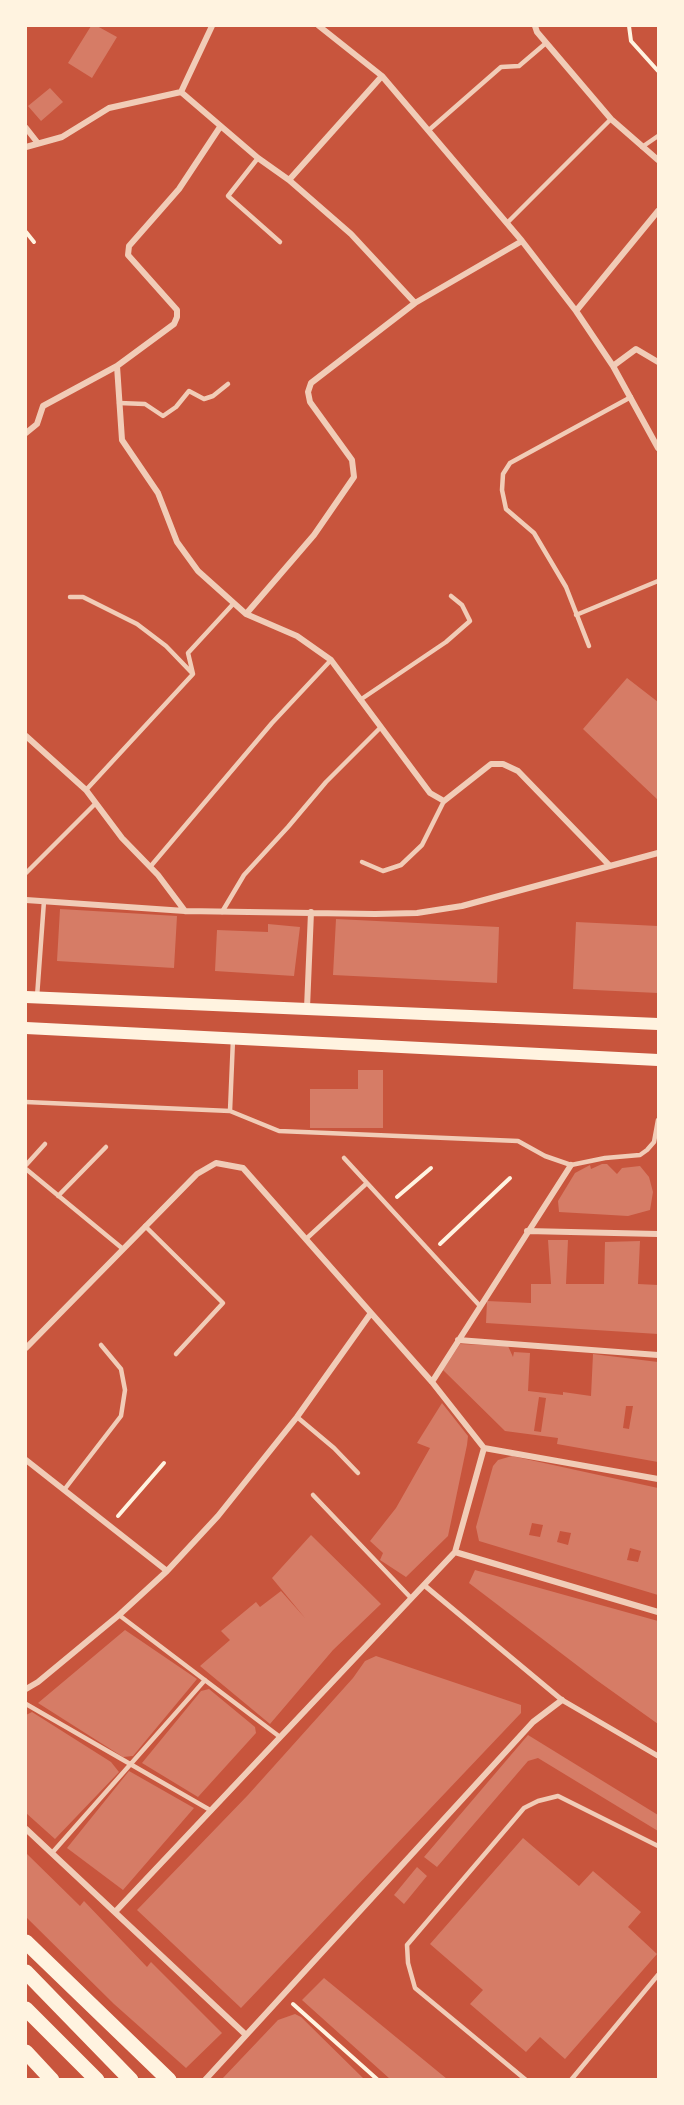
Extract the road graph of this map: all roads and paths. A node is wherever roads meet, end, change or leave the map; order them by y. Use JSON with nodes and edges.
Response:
{"nodes":[{"id":1,"x":209,"y":26,"type":"edge"},
{"id":2,"x":319,"y":26,"type":"edge"},
{"id":3,"x":535,"y":26,"type":"edge"},
{"id":4,"x":628,"y":26,"type":"edge"},
{"id":5,"x":546,"y":43,"type":"junction"},
{"id":6,"x":658,"y":71,"type":"edge"},
{"id":7,"x":382,"y":76,"type":"junction"},
{"id":8,"x":181,"y":92,"type":"junction"},
{"id":9,"x":611,"y":119,"type":"junction"},
{"id":10,"x":220,"y":127,"type":"junction"},
{"id":11,"x":26,"y":128,"type":"edge"},
{"id":12,"x":429,"y":130,"type":"junction"},
{"id":13,"x":658,"y":136,"type":"edge"},
{"id":14,"x":38,"y":142,"type":"junction"},
{"id":15,"x":26,"y":147,"type":"edge"},
{"id":16,"x":642,"y":147,"type":"junction"},
{"id":17,"x":258,"y":158,"type":"junction"},
{"id":18,"x":658,"y":160,"type":"edge"},
{"id":19,"x":289,"y":180,"type":"junction"},
{"id":20,"x":658,"y":211,"type":"edge"},
{"id":21,"x":507,"y":223,"type":"junction"},
{"id":22,"x":26,"y":232,"type":"edge"},
{"id":23,"x":522,"y":241,"type":"junction"},
{"id":24,"x":34,"y":242,"type":"dead end"},
{"id":25,"x":280,"y":242,"type":"dead end"},
{"id":26,"x":415,"y":303,"type":"junction"},
{"id":27,"x":576,"y":311,"type":"junction"},
{"id":28,"x":658,"y":362,"type":"edge"},
{"id":29,"x":117,"y":366,"type":"junction"},
{"id":30,"x":613,"y":366,"type":"junction"},
{"id":31,"x":228,"y":384,"type":"dead end"},
{"id":32,"x":631,"y":397,"type":"junction"},
{"id":33,"x":119,"y":403,"type":"junction"},
{"id":34,"x":26,"y":433,"type":"edge"},
{"id":35,"x":658,"y":448,"type":"edge"},
{"id":36,"x":658,"y":581,"type":"edge"},
{"id":37,"x":451,"y":596,"type":"dead end"},
{"id":38,"x":70,"y":597,"type":"dead end"},
{"id":39,"x":234,"y":603,"type":"junction"},
{"id":40,"x":246,"y":614,"type":"junction"},
{"id":41,"x":576,"y":615,"type":"junction"},
{"id":42,"x":589,"y":646,"type":"dead end"},
{"id":43,"x":331,"y":660,"type":"junction"},
{"id":44,"x":194,"y":674,"type":"junction"},
{"id":45,"x":360,"y":700,"type":"junction"},
{"id":46,"x":381,"y":727,"type":"junction"},
{"id":47,"x":26,"y":736,"type":"edge"},
{"id":48,"x":86,"y":790,"type":"junction"},
{"id":49,"x":444,"y":801,"type":"junction"},
{"id":50,"x":96,"y":803,"type":"junction"},
{"id":51,"x":658,"y":853,"type":"edge"},
{"id":52,"x":362,"y":862,"type":"dead end"},
{"id":53,"x":610,"y":866,"type":"junction"},
{"id":54,"x":150,"y":867,"type":"junction"},
{"id":55,"x":26,"y":873,"type":"edge"},
{"id":56,"x":26,"y":900,"type":"edge"},
{"id":57,"x":44,"y":901,"type":"junction"},
{"id":58,"x":185,"y":911,"type":"junction"},
{"id":59,"x":222,"y":912,"type":"junction"},
{"id":60,"x":311,"y":912,"type":"junction"},
{"id":61,"x":31,"y":997,"type":"edge"},
{"id":62,"x":307,"y":1008,"type":"junction"},
{"id":63,"x":658,"y":1024,"type":"edge"},
{"id":64,"x":26,"y":1028,"type":"edge"},
{"id":65,"x":234,"y":1039,"type":"junction"},
{"id":66,"x":658,"y":1060,"type":"edge"},
{"id":67,"x":26,"y":1102,"type":"edge"},
{"id":68,"x":230,"y":1111,"type":"junction"},
{"id":69,"x":658,"y":1120,"type":"edge"},
{"id":70,"x":45,"y":1144,"type":"dead end"},
{"id":71,"x":106,"y":1147,"type":"dead end"},
{"id":72,"x":344,"y":1158,"type":"dead end"},
{"id":73,"x":571,"y":1165,"type":"junction"},
{"id":74,"x":26,"y":1167,"type":"edge"},
{"id":75,"x":431,"y":1168,"type":"dead end"},
{"id":76,"x":510,"y":1178,"type":"dead end"},
{"id":77,"x":367,"y":1183,"type":"junction"},
{"id":78,"x":58,"y":1196,"type":"junction"},
{"id":79,"x":387,"y":1206,"type":"junction"},
{"id":80,"x":145,"y":1226,"type":"junction"},
{"id":81,"x":527,"y":1231,"type":"junction"},
{"id":82,"x":658,"y":1234,"type":"edge"},
{"id":83,"x":306,"y":1239,"type":"junction"},
{"id":84,"x":123,"y":1249,"type":"junction"},
{"id":85,"x":431,"y":1253,"type":"junction"},
{"id":86,"x":480,"y":1306,"type":"junction"},
{"id":87,"x":371,"y":1313,"type":"junction"},
{"id":88,"x":458,"y":1340,"type":"junction"},
{"id":89,"x":101,"y":1345,"type":"dead end"},
{"id":90,"x":26,"y":1348,"type":"edge"},
{"id":91,"x":176,"y":1354,"type":"dead end"},
{"id":92,"x":658,"y":1355,"type":"edge"},
{"id":93,"x":432,"y":1382,"type":"junction"},
{"id":94,"x":297,"y":1417,"type":"junction"},
{"id":95,"x":484,"y":1448,"type":"junction"},
{"id":96,"x":26,"y":1460,"type":"edge"},
{"id":97,"x":164,"y":1463,"type":"dead end"},
{"id":98,"x":358,"y":1473,"type":"dead end"},
{"id":99,"x":658,"y":1479,"type":"edge"},
{"id":100,"x":64,"y":1490,"type":"junction"},
{"id":101,"x":313,"y":1495,"type":"dead end"},
{"id":102,"x":109,"y":1526,"type":"junction"},
{"id":103,"x":455,"y":1552,"type":"junction"},
{"id":104,"x":167,"y":1571,"type":"junction"},
{"id":105,"x":424,"y":1585,"type":"junction"},
{"id":106,"x":411,"y":1598,"type":"junction"},
{"id":107,"x":658,"y":1612,"type":"edge"},
{"id":108,"x":119,"y":1616,"type":"junction"},
{"id":109,"x":205,"y":1680,"type":"junction"},
{"id":110,"x":26,"y":1689,"type":"edge"},
{"id":111,"x":562,"y":1700,"type":"junction"},
{"id":112,"x":26,"y":1704,"type":"edge"},
{"id":113,"x":280,"y":1737,"type":"junction"},
{"id":114,"x":658,"y":1756,"type":"edge"},
{"id":115,"x":130,"y":1765,"type":"junction"},
{"id":116,"x":210,"y":1810,"type":"junction"},
{"id":117,"x":26,"y":1829,"type":"edge"},
{"id":118,"x":658,"y":1846,"type":"edge"},
{"id":119,"x":52,"y":1853,"type":"junction"},
{"id":120,"x":114,"y":1912,"type":"junction"},
{"id":121,"x":26,"y":1942,"type":"edge"},
{"id":122,"x":26,"y":1972,"type":"edge"},
{"id":123,"x":658,"y":1975,"type":"edge"},
{"id":124,"x":283,"y":1995,"type":"junction"},
{"id":125,"x":26,"y":2009,"type":"edge"},
{"id":126,"x":246,"y":2035,"type":"junction"},
{"id":127,"x":26,"y":2052,"type":"edge"},
{"id":128,"x":52,"y":2079,"type":"edge"},
{"id":129,"x":97,"y":2079,"type":"edge"},
{"id":130,"x":131,"y":2079,"type":"edge"},
{"id":131,"x":169,"y":2079,"type":"edge"},
{"id":132,"x":205,"y":2079,"type":"edge"},
{"id":133,"x":378,"y":2079,"type":"edge"},
{"id":134,"x":526,"y":2079,"type":"edge"},
{"id":135,"x":571,"y":2079,"type":"edge"}],
"edges":[{"from":1,"to":8,"type":"street"},
{"from":2,"to":7,"type":"street"},
{"from":3,"to":5,"type":"street"},
{"from":4,"to":6,"type":"path"},
{"from":5,"to":9,"type":"street"},
{"from":5,"to":12,"type":"lane"},
{"from":7,"to":12,"type":"street"},
{"from":7,"to":19,"type":"street"},
{"from":8,"to":10,"type":"street"},
{"from":8,"to":14,"type":"street"},
{"from":9,"to":16,"type":"street"},
{"from":9,"to":21,"type":"lane"},
{"from":10,"to":17,"type":"street"},
{"from":10,"to":29,"type":"street"},
{"from":11,"to":14,"type":"street"},
{"from":12,"to":21,"type":"street"},
{"from":13,"to":16,"type":"lane"},
{"from":14,"to":15,"type":"street"},
{"from":16,"to":18,"type":"street"},
{"from":17,"to":19,"type":"street"},
{"from":17,"to":25,"type":"lane"},
{"from":19,"to":26,"type":"street"},
{"from":20,"to":27,"type":"street"},
{"from":21,"to":23,"type":"street"},
{"from":22,"to":24,"type":"path"},
{"from":23,"to":26,"type":"street"},
{"from":23,"to":27,"type":"street"},
{"from":26,"to":40,"type":"street"},
{"from":27,"to":30,"type":"street"},
{"from":28,"to":30,"type":"street"},
{"from":29,"to":33,"type":"street"},
{"from":29,"to":34,"type":"street"},
{"from":30,"to":32,"type":"street"},
{"from":31,"to":33,"type":"lane"},
{"from":32,"to":35,"type":"street"},
{"from":32,"to":41,"type":"lane"},
{"from":33,"to":39,"type":"street"},
{"from":36,"to":41,"type":"lane"},
{"from":37,"to":45,"type":"lane"},
{"from":38,"to":44,"type":"lane"},
{"from":39,"to":40,"type":"street"},
{"from":39,"to":44,"type":"lane"},
{"from":40,"to":43,"type":"street"},
{"from":41,"to":42,"type":"lane"},
{"from":43,"to":45,"type":"street"},
{"from":43,"to":54,"type":"lane"},
{"from":44,"to":48,"type":"lane"},
{"from":45,"to":46,"type":"street"},
{"from":46,"to":49,"type":"street"},
{"from":46,"to":59,"type":"lane"},
{"from":47,"to":48,"type":"street"},
{"from":48,"to":50,"type":"street"},
{"from":49,"to":52,"type":"lane"},
{"from":49,"to":53,"type":"street"},
{"from":50,"to":54,"type":"street"},
{"from":50,"to":55,"type":"lane"},
{"from":51,"to":53,"type":"street"},
{"from":53,"to":60,"type":"street"},
{"from":54,"to":58,"type":"street"},
{"from":56,"to":57,"type":"street"},
{"from":57,"to":58,"type":"street"},
{"from":57,"to":61,"type":"lane"},
{"from":58,"to":59,"type":"street"},
{"from":59,"to":60,"type":"street"},
{"from":60,"to":62,"type":"street"},
{"from":61,"to":62,"type":"main road"},
{"from":62,"to":63,"type":"main road"},
{"from":64,"to":65,"type":"main road"},
{"from":65,"to":66,"type":"main road"},
{"from":65,"to":68,"type":"lane"},
{"from":67,"to":68,"type":"lane"},
{"from":68,"to":73,"type":"lane"},
{"from":69,"to":73,"type":"lane"},
{"from":70,"to":74,"type":"lane"},
{"from":71,"to":78,"type":"lane"},
{"from":72,"to":77,"type":"lane"},
{"from":73,"to":81,"type":"street"},
{"from":74,"to":78,"type":"lane"},
{"from":75,"to":79,"type":"path"},
{"from":76,"to":85,"type":"path"},
{"from":77,"to":79,"type":"lane"},
{"from":77,"to":83,"type":"lane"},
{"from":78,"to":84,"type":"lane"},
{"from":79,"to":85,"type":"lane"},
{"from":80,"to":83,"type":"street"},
{"from":80,"to":84,"type":"street"},
{"from":80,"to":91,"type":"lane"},
{"from":81,"to":82,"type":"street"},
{"from":81,"to":86,"type":"street"},
{"from":83,"to":87,"type":"street"},
{"from":84,"to":90,"type":"street"},
{"from":85,"to":86,"type":"lane"},
{"from":86,"to":88,"type":"street"},
{"from":87,"to":93,"type":"street"},
{"from":87,"to":94,"type":"street"},
{"from":88,"to":92,"type":"street"},
{"from":88,"to":93,"type":"street"},
{"from":89,"to":100,"type":"lane"},
{"from":93,"to":95,"type":"street"},
{"from":94,"to":98,"type":"lane"},
{"from":94,"to":104,"type":"street"},
{"from":95,"to":99,"type":"street"},
{"from":95,"to":103,"type":"street"},
{"from":96,"to":100,"type":"street"},
{"from":97,"to":102,"type":"path"},
{"from":100,"to":102,"type":"street"},
{"from":101,"to":106,"type":"lane"},
{"from":102,"to":104,"type":"street"},
{"from":103,"to":105,"type":"street"},
{"from":103,"to":107,"type":"street"},
{"from":104,"to":108,"type":"street"},
{"from":105,"to":106,"type":"street"},
{"from":105,"to":111,"type":"street"},
{"from":106,"to":113,"type":"street"},
{"from":108,"to":109,"type":"lane"},
{"from":108,"to":110,"type":"street"},
{"from":109,"to":113,"type":"lane"},
{"from":109,"to":115,"type":"lane"},
{"from":111,"to":114,"type":"street"},
{"from":111,"to":124,"type":"street"},
{"from":112,"to":115,"type":"lane"},
{"from":113,"to":116,"type":"street"},
{"from":115,"to":116,"type":"lane"},
{"from":115,"to":119,"type":"lane"},
{"from":116,"to":120,"type":"street"},
{"from":117,"to":119,"type":"street"},
{"from":118,"to":134,"type":"lane"},
{"from":119,"to":120,"type":"street"},
{"from":120,"to":126,"type":"street"},
{"from":121,"to":131,"type":"main road"},
{"from":122,"to":130,"type":"main road"},
{"from":123,"to":135,"type":"lane"},
{"from":124,"to":126,"type":"street"},
{"from":124,"to":133,"type":"path"},
{"from":125,"to":129,"type":"main road"},
{"from":126,"to":132,"type":"street"},
{"from":127,"to":128,"type":"main road"}]}
